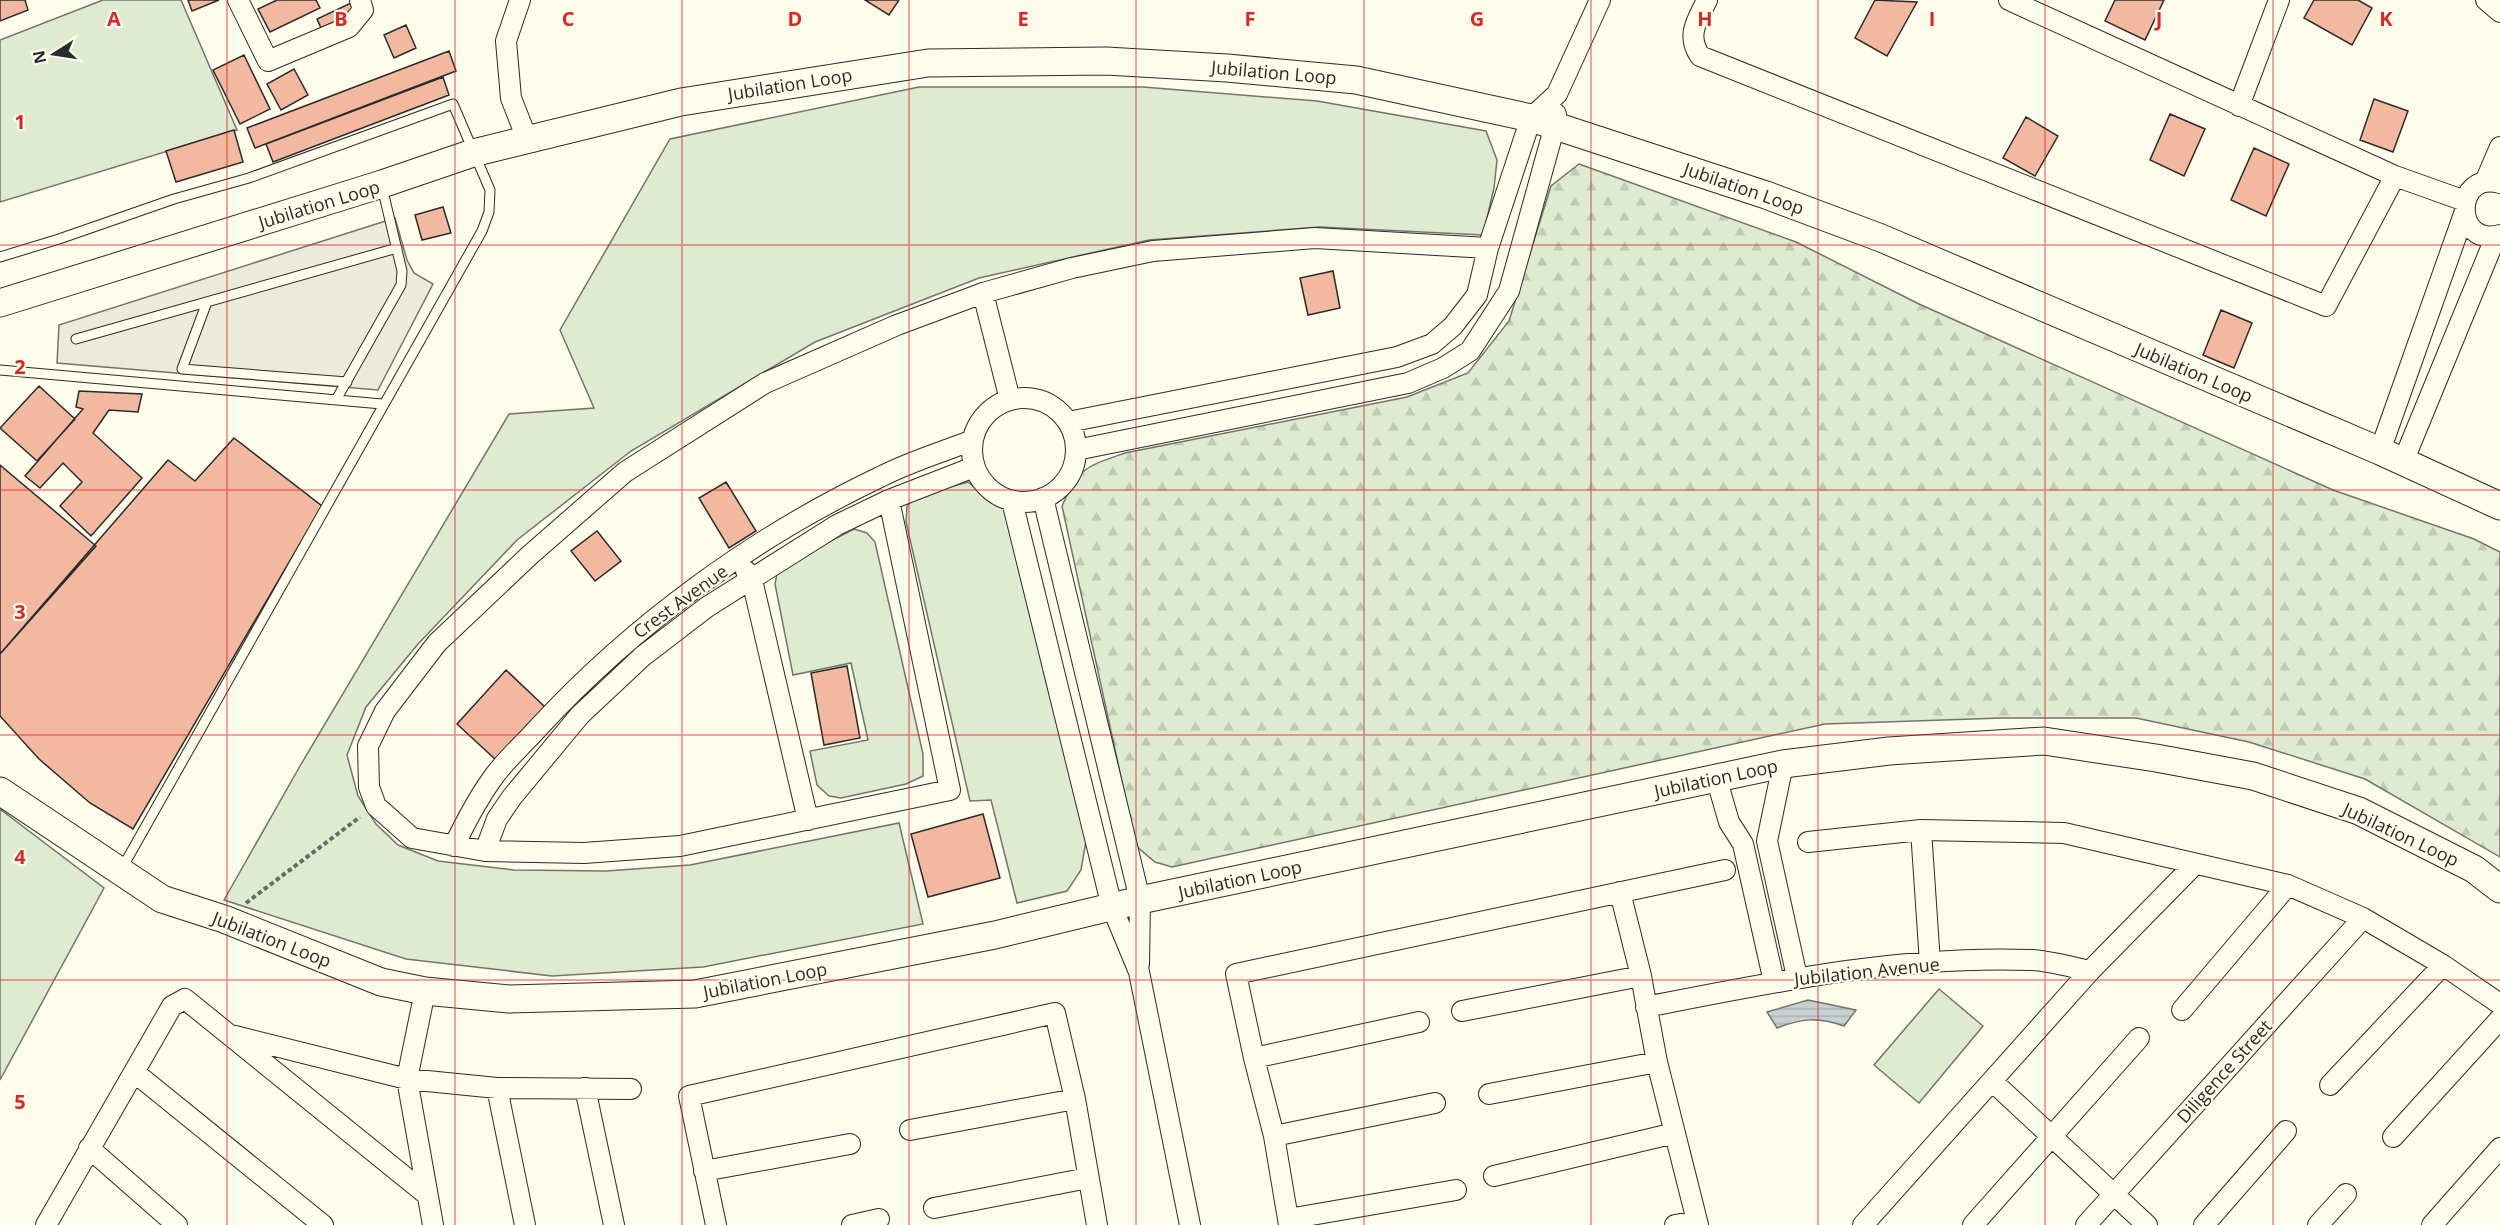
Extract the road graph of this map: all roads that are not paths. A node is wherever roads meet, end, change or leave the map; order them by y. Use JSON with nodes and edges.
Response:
{"nodes":[{"id":1,"x":238,"y":0,"type":"edge"},
{"id":2,"x":360,"y":0,"type":"edge"},
{"id":3,"x":520,"y":0,"type":"edge"},
{"id":4,"x":1600,"y":0,"type":"edge"},
{"id":5,"x":1707,"y":0,"type":"edge"},
{"id":6,"x":2009,"y":0,"type":"edge"},
{"id":7,"x":2279,"y":0,"type":"edge"},
{"id":8,"x":2486,"y":0,"type":"edge"},
{"id":9,"x":2500,"y":12,"type":"edge"},
{"id":10,"x":2239,"y":106,"type":"junction"},
{"id":11,"x":1543,"y":122,"type":"junction"},
{"id":12,"x":527,"y":139,"type":"junction"},
{"id":13,"x":2500,"y":147,"type":"edge"},
{"id":14,"x":473,"y":153,"type":"junction"},
{"id":15,"x":2395,"y":176,"type":"junction"},
{"id":16,"x":2493,"y":183,"type":"edge"},
{"id":17,"x":382,"y":184,"type":"junction"},
{"id":18,"x":2465,"y":207,"type":"junction"},
{"id":19,"x":2498,"y":236,"type":"edge"},
{"id":20,"x":397,"y":248,"type":"junction"},
{"id":21,"x":1488,"y":248,"type":"junction"},
{"id":22,"x":0,"y":257,"type":"edge"},
{"id":23,"x":983,"y":293,"type":"junction"},
{"id":24,"x":207,"y":302,"type":"junction"},
{"id":25,"x":0,"y":303,"type":"edge"},
{"id":26,"x":76,"y":339,"type":"dead end"},
{"id":27,"x":2410,"y":367,"type":"junction"},
{"id":28,"x":0,"y":370,"type":"edge"},
{"id":29,"x":2437,"y":376,"type":"junction"},
{"id":30,"x":347,"y":382,"type":"junction"},
{"id":31,"x":336,"y":400,"type":"junction"},
{"id":32,"x":1010,"y":400,"type":"junction"},
{"id":33,"x":382,"y":404,"type":"junction"},
{"id":34,"x":2394,"y":410,"type":"junction"},
{"id":35,"x":2419,"y":420,"type":"junction"},
{"id":36,"x":1068,"y":422,"type":"junction"},
{"id":37,"x":973,"y":440,"type":"junction"},
{"id":38,"x":1076,"y":450,"type":"junction"},
{"id":39,"x":2392,"y":457,"type":"junction"},
{"id":40,"x":974,"y":466,"type":"junction"},
{"id":41,"x":1043,"y":498,"type":"junction"},
{"id":42,"x":889,"y":500,"type":"junction"},
{"id":43,"x":1012,"y":501,"type":"junction"},
{"id":44,"x":2500,"y":506,"type":"edge"},
{"id":45,"x":738,"y":559,"type":"junction"},
{"id":46,"x":752,"y":580,"type":"junction"},
{"id":47,"x":1783,"y":764,"type":"junction"},
{"id":48,"x":1716,"y":777,"type":"junction"},
{"id":49,"x":0,"y":791,"type":"edge"},
{"id":50,"x":808,"y":820,"type":"junction"},
{"id":51,"x":1921,"y":830,"type":"junction"},
{"id":52,"x":1767,"y":842,"type":"junction"},
{"id":53,"x":1808,"y":842,"type":"dead end"},
{"id":54,"x":1743,"y":844,"type":"junction"},
{"id":55,"x":454,"y":846,"type":"junction"},
{"id":56,"x":484,"y":850,"type":"junction"},
{"id":57,"x":2195,"y":864,"type":"junction"},
{"id":58,"x":1725,"y":870,"type":"dead end"},
{"id":59,"x":120,"y":873,"type":"junction"},
{"id":60,"x":2288,"y":885,"type":"junction"},
{"id":61,"x":2500,"y":889,"type":"edge"},
{"id":62,"x":1620,"y":892,"type":"junction"},
{"id":63,"x":1140,"y":900,"type":"junction"},
{"id":64,"x":1112,"y":908,"type":"junction"},
{"id":65,"x":2363,"y":918,"type":"junction"},
{"id":66,"x":1930,"y":963,"type":"junction"},
{"id":67,"x":2443,"y":965,"type":"junction"},
{"id":68,"x":2090,"y":971,"type":"junction"},
{"id":69,"x":1139,"y":972,"type":"junction"},
{"id":70,"x":1641,"y":976,"type":"junction"},
{"id":71,"x":1797,"y":977,"type":"junction"},
{"id":72,"x":1774,"y":982,"type":"junction"},
{"id":73,"x":425,"y":991,"type":"junction"},
{"id":74,"x":2500,"y":1004,"type":"edge"},
{"id":75,"x":1646,"y":1007,"type":"junction"},
{"id":76,"x":2182,"y":1010,"type":"dead end"},
{"id":77,"x":1462,"y":1011,"type":"dead end"},
{"id":78,"x":2500,"y":1019,"type":"edge"},
{"id":79,"x":1419,"y":1022,"type":"dead end"},
{"id":80,"x":230,"y":1035,"type":"junction"},
{"id":81,"x":2139,"y":1038,"type":"dead end"},
{"id":82,"x":1254,"y":1058,"type":"junction"},
{"id":83,"x":1657,"y":1062,"type":"junction"},
{"id":84,"x":134,"y":1072,"type":"junction"},
{"id":85,"x":407,"y":1078,"type":"junction"},
{"id":86,"x":1992,"y":1081,"type":"junction"},
{"id":87,"x":2330,"y":1085,"type":"dead end"},
{"id":88,"x":497,"y":1088,"type":"junction"},
{"id":89,"x":585,"y":1088,"type":"junction"},
{"id":90,"x":631,"y":1089,"type":"dead end"},
{"id":91,"x":1488,"y":1094,"type":"dead end"},
{"id":92,"x":1075,"y":1099,"type":"junction"},
{"id":93,"x":1435,"y":1103,"type":"dead end"},
{"id":94,"x":910,"y":1130,"type":"dead end"},
{"id":95,"x":2286,"y":1131,"type":"dead end"},
{"id":96,"x":1675,"y":1133,"type":"junction"},
{"id":97,"x":1274,"y":1136,"type":"junction"},
{"id":98,"x":2050,"y":1136,"type":"junction"},
{"id":99,"x":2393,"y":1137,"type":"dead end"},
{"id":100,"x":850,"y":1144,"type":"dead end"},
{"id":101,"x":89,"y":1148,"type":"junction"},
{"id":102,"x":2500,"y":1148,"type":"edge"},
{"id":103,"x":704,"y":1171,"type":"junction"},
{"id":104,"x":1494,"y":1176,"type":"dead end"},
{"id":105,"x":1088,"y":1178,"type":"junction"},
{"id":106,"x":1456,"y":1190,"type":"dead end"},
{"id":107,"x":2114,"y":1192,"type":"junction"},
{"id":108,"x":426,"y":1194,"type":"junction"},
{"id":109,"x":2346,"y":1194,"type":"dead end"},
{"id":110,"x":934,"y":1208,"type":"dead end"},
{"id":111,"x":879,"y":1219,"type":"dead end"},
{"id":112,"x":1289,"y":1222,"type":"edge"},
{"id":113,"x":1698,"y":1223,"type":"edge"},
{"id":114,"x":46,"y":1225,"type":"edge"},
{"id":115,"x":177,"y":1225,"type":"edge"},
{"id":116,"x":323,"y":1225,"type":"edge"},
{"id":117,"x":433,"y":1225,"type":"edge"},
{"id":118,"x":525,"y":1225,"type":"edge"},
{"id":119,"x":614,"y":1225,"type":"edge"},
{"id":120,"x":716,"y":1225,"type":"edge"},
{"id":121,"x":852,"y":1225,"type":"edge"},
{"id":122,"x":1097,"y":1225,"type":"edge"},
{"id":123,"x":1190,"y":1225,"type":"edge"},
{"id":124,"x":1676,"y":1225,"type":"edge"},
{"id":125,"x":1863,"y":1225,"type":"edge"},
{"id":126,"x":1973,"y":1225,"type":"edge"},
{"id":127,"x":2086,"y":1225,"type":"edge"},
{"id":128,"x":2147,"y":1225,"type":"edge"},
{"id":129,"x":2204,"y":1225,"type":"edge"},
{"id":130,"x":2318,"y":1225,"type":"edge"},
{"id":131,"x":2432,"y":1225,"type":"edge"}],
"edges":[{"from":1,"to":2,"type":"street"},
{"from":3,"to":12,"type":"street"},
{"from":4,"to":11,"type":"street"},
{"from":5,"to":15,"type":"street"},
{"from":6,"to":10,"type":"street"},
{"from":7,"to":10,"type":"street"},
{"from":8,"to":9,"type":"street"},
{"from":10,"to":15,"type":"street"},
{"from":11,"to":12,"type":"main road","name":"Jubilation Loop"},
{"from":11,"to":21,"type":"street"},
{"from":11,"to":38,"type":"street"},
{"from":11,"to":39,"type":"main road","name":"Jubilation Loop"},
{"from":12,"to":14,"type":"main road","name":"Jubilation Loop"},
{"from":13,"to":16,"type":"street"},
{"from":14,"to":17,"type":"main road","name":"Jubilation Loop"},
{"from":14,"to":22,"type":"lane"},
{"from":14,"to":33,"type":"lane"},
{"from":15,"to":18,"type":"street"},
{"from":16,"to":18,"type":"street"},
{"from":17,"to":20,"type":"lane"},
{"from":17,"to":25,"type":"main road","name":"Jubilation Loop"},
{"from":18,"to":19,"type":"street"},
{"from":18,"to":27,"type":"street"},
{"from":19,"to":29,"type":"street"},
{"from":20,"to":24,"type":"lane"},
{"from":20,"to":30,"type":"lane"},
{"from":21,"to":23,"type":"street"},
{"from":21,"to":36,"type":"street"},
{"from":23,"to":32,"type":"street"},
{"from":23,"to":55,"type":"street"},
{"from":24,"to":26,"type":"lane"},
{"from":24,"to":30,"type":"lane"},
{"from":27,"to":29,"type":"street"},
{"from":27,"to":34,"type":"street"},
{"from":28,"to":31,"type":"lane"},
{"from":29,"to":35,"type":"street"},
{"from":30,"to":31,"type":"lane"},
{"from":31,"to":33,"type":"lane"},
{"from":32,"to":36,"type":"street"},
{"from":32,"to":37,"type":"street"},
{"from":33,"to":59,"type":"lane"},
{"from":34,"to":35,"type":"street"},
{"from":34,"to":39,"type":"street"},
{"from":35,"to":39,"type":"street"},
{"from":36,"to":38,"type":"street"},
{"from":37,"to":40,"type":"street"},
{"from":37,"to":45,"type":"street","name":"Crest Avenue"},
{"from":38,"to":41,"type":"street"},
{"from":39,"to":44,"type":"main road","name":"Jubilation Loop"},
{"from":40,"to":42,"type":"street","name":"Crest Avenue"},
{"from":40,"to":43,"type":"street"},
{"from":41,"to":43,"type":"street"},
{"from":41,"to":63,"type":"street"},
{"from":42,"to":46,"type":"street","name":"Crest Avenue"},
{"from":42,"to":50,"type":"street"},
{"from":43,"to":64,"type":"street"},
{"from":45,"to":46,"type":"street"},
{"from":45,"to":55,"type":"street","name":"Crest Avenue"},
{"from":46,"to":50,"type":"street"},
{"from":46,"to":56,"type":"street","name":"Crest Avenue"},
{"from":47,"to":48,"type":"main road","name":"Jubilation Loop"},
{"from":47,"to":52,"type":"street"},
{"from":47,"to":61,"type":"main road","name":"Jubilation Loop"},
{"from":48,"to":54,"type":"street"},
{"from":48,"to":63,"type":"main road","name":"Jubilation Loop"},
{"from":49,"to":59,"type":"main road","name":"Jubilation Loop"},
{"from":50,"to":56,"type":"street"},
{"from":51,"to":53,"type":"street"},
{"from":51,"to":57,"type":"street"},
{"from":51,"to":66,"type":"street"},
{"from":52,"to":54,"type":"street"},
{"from":52,"to":71,"type":"street"},
{"from":54,"to":72,"type":"street"},
{"from":55,"to":56,"type":"street"},
{"from":57,"to":60,"type":"street"},
{"from":57,"to":68,"type":"street"},
{"from":58,"to":62,"type":"street"},
{"from":59,"to":73,"type":"main road","name":"Jubilation Loop"},
{"from":60,"to":65,"type":"street"},
{"from":60,"to":76,"type":"street"},
{"from":62,"to":70,"type":"street"},
{"from":62,"to":82,"type":"street"},
{"from":63,"to":64,"type":"main road","name":"Jubilation Loop"},
{"from":63,"to":69,"type":"street"},
{"from":64,"to":69,"type":"street"},
{"from":64,"to":73,"type":"main road","name":"Jubilation Loop"},
{"from":65,"to":67,"type":"street"},
{"from":65,"to":107,"type":"street","name":"Diligence Street"},
{"from":66,"to":68,"type":"street","name":"Jubilation Avenue"},
{"from":66,"to":71,"type":"street","name":"Jubilation Avenue"},
{"from":67,"to":74,"type":"street"},
{"from":67,"to":87,"type":"street"},
{"from":68,"to":86,"type":"street"},
{"from":69,"to":123,"type":"street"},
{"from":70,"to":75,"type":"street"},
{"from":70,"to":77,"type":"street"},
{"from":71,"to":72,"type":"street","name":"Jubilation Avenue"},
{"from":72,"to":75,"type":"street","name":"Jubilation Avenue"},
{"from":73,"to":85,"type":"street"},
{"from":75,"to":83,"type":"street"},
{"from":78,"to":99,"type":"street"},
{"from":79,"to":82,"type":"street"},
{"from":80,"to":84,"type":"street"},
{"from":80,"to":85,"type":"street"},
{"from":80,"to":108,"type":"street"},
{"from":81,"to":98,"type":"street"},
{"from":82,"to":97,"type":"street"},
{"from":83,"to":91,"type":"street"},
{"from":83,"to":96,"type":"street"},
{"from":84,"to":101,"type":"street"},
{"from":84,"to":116,"type":"street"},
{"from":85,"to":88,"type":"street"},
{"from":85,"to":108,"type":"street"},
{"from":86,"to":98,"type":"street"},
{"from":86,"to":125,"type":"street"},
{"from":88,"to":89,"type":"street"},
{"from":88,"to":118,"type":"street"},
{"from":89,"to":90,"type":"street"},
{"from":89,"to":119,"type":"street"},
{"from":92,"to":94,"type":"street"},
{"from":92,"to":103,"type":"street"},
{"from":92,"to":105,"type":"street"},
{"from":93,"to":97,"type":"street"},
{"from":95,"to":129,"type":"street"},
{"from":96,"to":104,"type":"street"},
{"from":96,"to":113,"type":"street"},
{"from":97,"to":112,"type":"street"},
{"from":98,"to":107,"type":"street"},
{"from":98,"to":126,"type":"street"},
{"from":100,"to":103,"type":"street"},
{"from":101,"to":114,"type":"street"},
{"from":101,"to":115,"type":"street"},
{"from":102,"to":131,"type":"street"},
{"from":103,"to":120,"type":"street"},
{"from":105,"to":110,"type":"street"},
{"from":105,"to":122,"type":"street"},
{"from":106,"to":112,"type":"street"},
{"from":107,"to":127,"type":"street","name":"Diligence Street"},
{"from":107,"to":128,"type":"street"},
{"from":108,"to":117,"type":"street"},
{"from":109,"to":130,"type":"street"},
{"from":111,"to":121,"type":"street"},
{"from":113,"to":124,"type":"street"}]}
